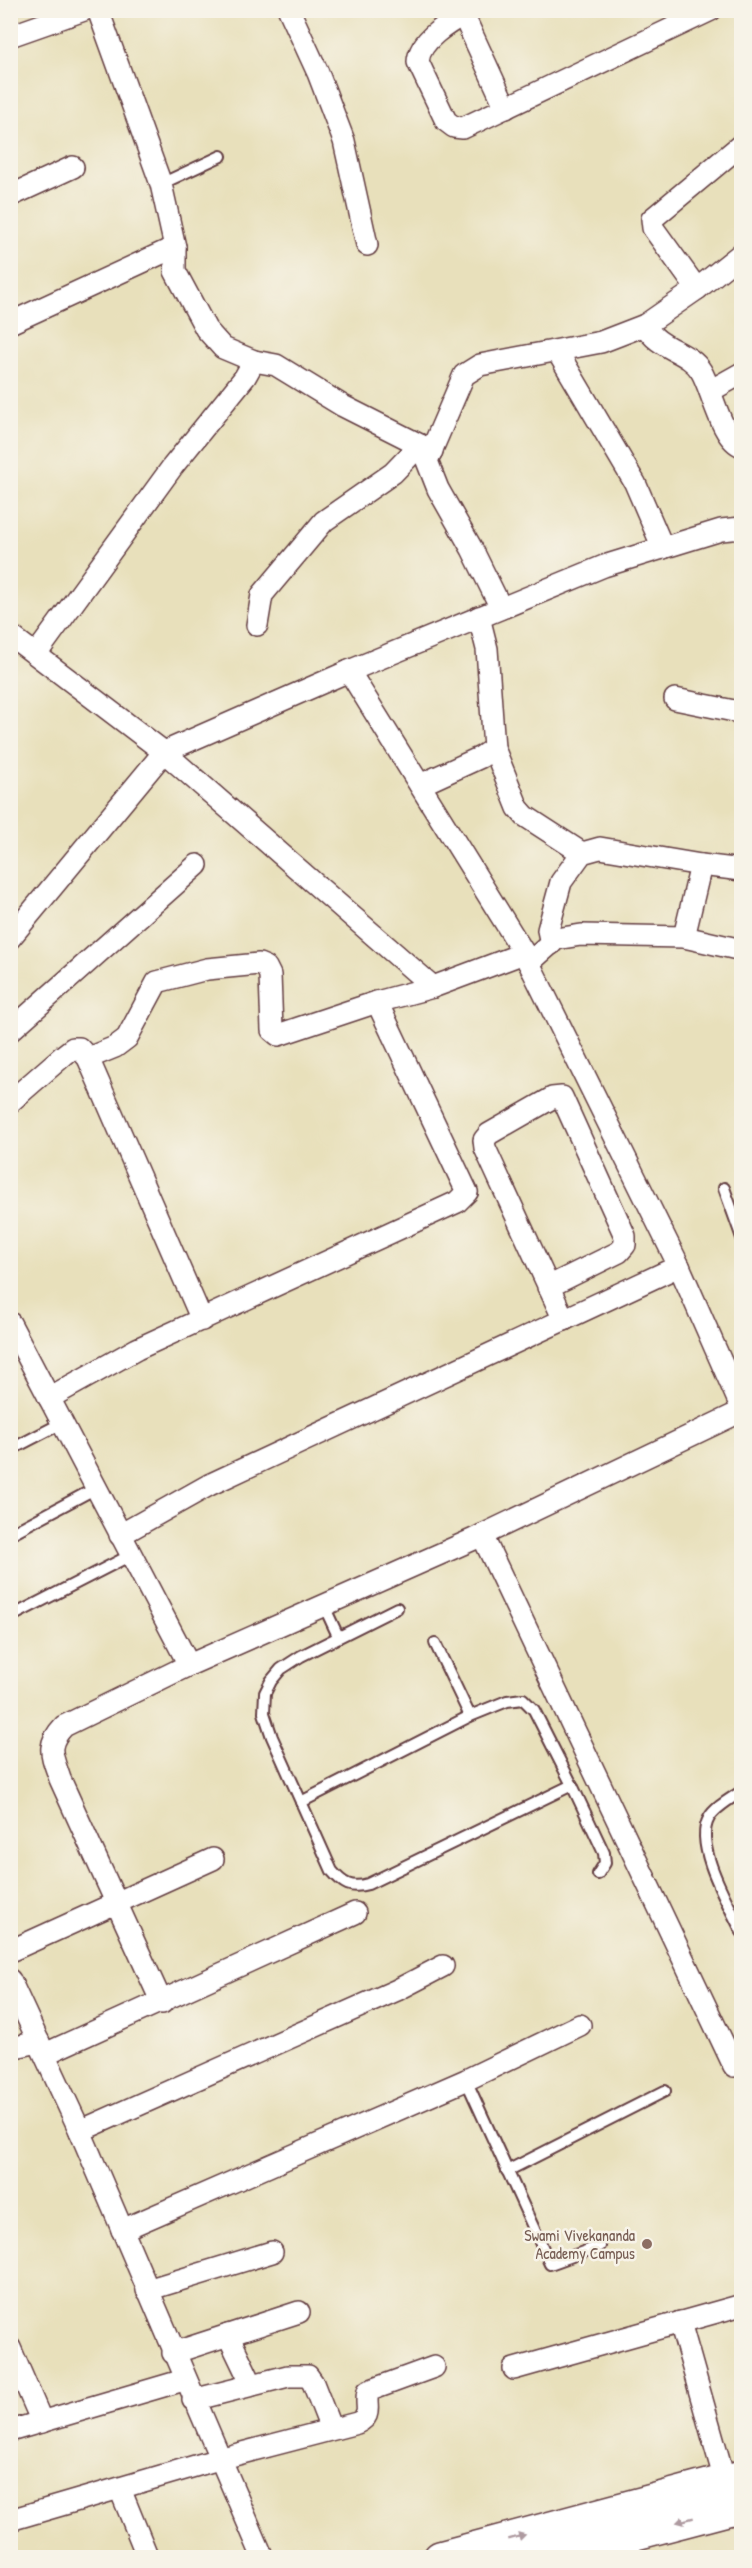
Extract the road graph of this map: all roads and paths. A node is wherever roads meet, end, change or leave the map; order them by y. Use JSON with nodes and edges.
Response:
{"nodes":[{"id":1,"x":84,"y":10,"type":"edge"},
{"id":2,"x":98,"y":10,"type":"edge"},
{"id":3,"x":289,"y":10,"type":"edge"},
{"id":4,"x":711,"y":10,"type":"edge"},
{"id":5,"x":465,"y":12,"type":"edge"},
{"id":6,"x":10,"y":36,"type":"edge"},
{"id":7,"x":506,"y":108,"type":"junction"},
{"id":8,"x":741,"y":144,"type":"edge"},
{"id":9,"x":221,"y":156,"type":"dead end"},
{"id":10,"x":73,"y":166,"type":"dead end"},
{"id":11,"x":161,"y":184,"type":"junction"},
{"id":12,"x":10,"y":196,"type":"edge"},
{"id":13,"x":367,"y":245,"type":"dead end"},
{"id":14,"x":175,"y":247,"type":"junction"},
{"id":15,"x":741,"y":253,"type":"edge"},
{"id":16,"x":697,"y":289,"type":"junction"},
{"id":17,"x":10,"y":323,"type":"edge"},
{"id":18,"x":645,"y":325,"type":"junction"},
{"id":19,"x":557,"y":351,"type":"junction"},
{"id":20,"x":254,"y":362,"type":"junction"},
{"id":21,"x":741,"y":373,"type":"edge"},
{"id":22,"x":710,"y":391,"type":"junction"},
{"id":23,"x":741,"y":446,"type":"edge"},
{"id":24,"x":426,"y":448,"type":"junction"},
{"id":25,"x":741,"y":528,"type":"edge"},
{"id":26,"x":663,"y":548,"type":"junction"},
{"id":27,"x":501,"y":608,"type":"junction"},
{"id":28,"x":479,"y":617,"type":"junction"},
{"id":29,"x":257,"y":625,"type":"dead end"},
{"id":30,"x":10,"y":635,"type":"edge"},
{"id":31,"x":37,"y":653,"type":"junction"},
{"id":32,"x":349,"y":671,"type":"junction"},
{"id":33,"x":675,"y":699,"type":"dead end"},
{"id":34,"x":741,"y":716,"type":"edge"},
{"id":35,"x":494,"y":748,"type":"junction"},
{"id":36,"x":164,"y":752,"type":"junction"},
{"id":37,"x":420,"y":785,"type":"junction"},
{"id":38,"x":582,"y":853,"type":"junction"},
{"id":39,"x":197,"y":865,"type":"dead end"},
{"id":40,"x":701,"y":865,"type":"junction"},
{"id":41,"x":741,"y":870,"type":"edge"},
{"id":42,"x":684,"y":937,"type":"junction"},
{"id":43,"x":10,"y":938,"type":"edge"},
{"id":44,"x":551,"y":944,"type":"junction"},
{"id":45,"x":741,"y":950,"type":"edge"},
{"id":46,"x":527,"y":958,"type":"junction"},
{"id":47,"x":433,"y":987,"type":"junction"},
{"id":48,"x":377,"y":1002,"type":"junction"},
{"id":49,"x":14,"y":1020,"type":"edge"},
{"id":50,"x":88,"y":1058,"type":"junction"},
{"id":51,"x":10,"y":1102,"type":"edge"},
{"id":52,"x":724,"y":1188,"type":"dead end"},
{"id":53,"x":741,"y":1238,"type":"edge"},
{"id":54,"x":679,"y":1266,"type":"junction"},
{"id":55,"x":548,"y":1287,"type":"junction"},
{"id":56,"x":202,"y":1320,"type":"junction"},
{"id":57,"x":564,"y":1320,"type":"junction"},
{"id":58,"x":10,"y":1323,"type":"edge"},
{"id":59,"x":49,"y":1398,"type":"junction"},
{"id":60,"x":741,"y":1410,"type":"edge"},
{"id":61,"x":62,"y":1423,"type":"junction"},
{"id":62,"x":10,"y":1450,"type":"edge"},
{"id":63,"x":96,"y":1488,"type":"junction"},
{"id":64,"x":10,"y":1533,"type":"edge"},
{"id":65,"x":120,"y":1534,"type":"junction"},
{"id":66,"x":482,"y":1535,"type":"junction"},
{"id":67,"x":131,"y":1555,"type":"junction"},
{"id":68,"x":324,"y":1606,"type":"junction"},
{"id":69,"x":397,"y":1608,"type":"dead end"},
{"id":70,"x":10,"y":1617,"type":"edge"},
{"id":71,"x":338,"y":1636,"type":"junction"},
{"id":72,"x":435,"y":1643,"type":"dead end"},
{"id":73,"x":189,"y":1665,"type":"junction"},
{"id":74,"x":470,"y":1716,"type":"junction"},
{"id":75,"x":572,"y":1785,"type":"junction"},
{"id":76,"x":741,"y":1791,"type":"edge"},
{"id":77,"x":301,"y":1802,"type":"junction"},
{"id":78,"x":213,"y":1859,"type":"dead end"},
{"id":79,"x":598,"y":1874,"type":"dead end"},
{"id":80,"x":116,"y":1904,"type":"junction"},
{"id":81,"x":355,"y":1913,"type":"dead end"},
{"id":82,"x":741,"y":1932,"type":"edge"},
{"id":83,"x":10,"y":1951,"type":"edge"},
{"id":84,"x":443,"y":1966,"type":"dead end"},
{"id":85,"x":10,"y":1980,"type":"edge"},
{"id":86,"x":162,"y":2003,"type":"junction"},
{"id":87,"x":580,"y":2025,"type":"dead end"},
{"id":88,"x":10,"y":2048,"type":"edge"},
{"id":89,"x":42,"y":2048,"type":"junction"},
{"id":90,"x":734,"y":2066,"type":"dead end"},
{"id":91,"x":466,"y":2080,"type":"junction"},
{"id":92,"x":665,"y":2091,"type":"dead end"},
{"id":93,"x":80,"y":2131,"type":"junction"},
{"id":94,"x":507,"y":2171,"type":"junction"},
{"id":95,"x":122,"y":2230,"type":"junction"},
{"id":96,"x":600,"y":2246,"type":"dead end"},
{"id":97,"x":272,"y":2252,"type":"dead end"},
{"id":98,"x":147,"y":2290,"type":"junction"},
{"id":99,"x":741,"y":2305,"type":"edge"},
{"id":100,"x":299,"y":2312,"type":"dead end"},
{"id":101,"x":680,"y":2322,"type":"junction"},
{"id":102,"x":228,"y":2335,"type":"junction"},
{"id":103,"x":10,"y":2348,"type":"edge"},
{"id":104,"x":173,"y":2354,"type":"junction"},
{"id":105,"x":434,"y":2367,"type":"dead end"},
{"id":106,"x":514,"y":2369,"type":"dead end"},
{"id":107,"x":184,"y":2380,"type":"junction"},
{"id":108,"x":252,"y":2385,"type":"junction"},
{"id":109,"x":194,"y":2400,"type":"junction"},
{"id":110,"x":42,"y":2422,"type":"junction"},
{"id":111,"x":331,"y":2429,"type":"junction"},
{"id":112,"x":10,"y":2431,"type":"edge"},
{"id":113,"x":219,"y":2459,"type":"junction"},
{"id":114,"x":736,"y":2488,"type":"edge"},
{"id":115,"x":120,"y":2489,"type":"junction"},
{"id":116,"x":10,"y":2520,"type":"edge"},
{"id":117,"x":557,"y":2556,"type":"edge"},
{"id":118,"x":148,"y":2558,"type":"edge"},
{"id":119,"x":262,"y":2558,"type":"edge"},
{"id":120,"x":440,"y":2558,"type":"edge"}],
"edges":[{"from":1,"to":6,"type":"street"},
{"from":2,"to":11,"type":"street"},
{"from":3,"to":13,"type":"street"},
{"from":4,"to":7,"type":"street"},
{"from":5,"to":7,"type":"street"},
{"from":5,"to":7,"type":"street"},
{"from":8,"to":16,"type":"street"},
{"from":9,"to":11,"type":"lane"},
{"from":10,"to":12,"type":"street"},
{"from":11,"to":14,"type":"street"},
{"from":14,"to":17,"type":"street"},
{"from":14,"to":20,"type":"street"},
{"from":15,"to":16,"type":"street"},
{"from":16,"to":18,"type":"street"},
{"from":18,"to":19,"type":"street"},
{"from":18,"to":22,"type":"street"},
{"from":19,"to":24,"type":"street"},
{"from":19,"to":26,"type":"street"},
{"from":20,"to":24,"type":"street"},
{"from":20,"to":31,"type":"street"},
{"from":21,"to":22,"type":"street"},
{"from":22,"to":23,"type":"street"},
{"from":24,"to":27,"type":"street"},
{"from":24,"to":29,"type":"street"},
{"from":25,"to":26,"type":"street"},
{"from":26,"to":27,"type":"street"},
{"from":27,"to":28,"type":"street"},
{"from":28,"to":32,"type":"street"},
{"from":28,"to":35,"type":"street"},
{"from":30,"to":31,"type":"street"},
{"from":31,"to":36,"type":"street"},
{"from":32,"to":36,"type":"street"},
{"from":32,"to":37,"type":"street"},
{"from":33,"to":34,"type":"street"},
{"from":35,"to":37,"type":"street"},
{"from":35,"to":38,"type":"street"},
{"from":36,"to":43,"type":"street"},
{"from":36,"to":47,"type":"street"},
{"from":37,"to":46,"type":"street"},
{"from":38,"to":40,"type":"street"},
{"from":38,"to":44,"type":"street"},
{"from":39,"to":49,"type":"street"},
{"from":40,"to":41,"type":"street"},
{"from":40,"to":42,"type":"street"},
{"from":42,"to":44,"type":"street"},
{"from":42,"to":45,"type":"street"},
{"from":44,"to":46,"type":"street"},
{"from":46,"to":47,"type":"street"},
{"from":46,"to":54,"type":"street"},
{"from":47,"to":48,"type":"street"},
{"from":48,"to":50,"type":"street"},
{"from":48,"to":56,"type":"street"},
{"from":50,"to":51,"type":"street"},
{"from":50,"to":56,"type":"street"},
{"from":52,"to":53,"type":"lane"},
{"from":54,"to":57,"type":"street"},
{"from":54,"to":60,"type":"street"},
{"from":55,"to":55,"type":"street"},
{"from":55,"to":57,"type":"street"},
{"from":56,"to":59,"type":"street"},
{"from":57,"to":65,"type":"street"},
{"from":58,"to":59,"type":"street"},
{"from":59,"to":61,"type":"street"},
{"from":60,"to":66,"type":"street"},
{"from":61,"to":62,"type":"lane"},
{"from":61,"to":63,"type":"street"},
{"from":63,"to":64,"type":"lane"},
{"from":63,"to":65,"type":"street"},
{"from":65,"to":67,"type":"street"},
{"from":66,"to":68,"type":"street"},
{"from":66,"to":90,"type":"street"},
{"from":67,"to":70,"type":"lane"},
{"from":67,"to":73,"type":"street"},
{"from":68,"to":71,"type":"lane"},
{"from":68,"to":73,"type":"street"},
{"from":69,"to":71,"type":"lane"},
{"from":71,"to":77,"type":"lane"},
{"from":72,"to":74,"type":"lane"},
{"from":73,"to":80,"type":"street"},
{"from":74,"to":75,"type":"lane"},
{"from":74,"to":77,"type":"lane"},
{"from":75,"to":77,"type":"lane"},
{"from":75,"to":79,"type":"lane"},
{"from":76,"to":82,"type":"lane"},
{"from":78,"to":80,"type":"street"},
{"from":80,"to":83,"type":"street"},
{"from":80,"to":86,"type":"street"},
{"from":81,"to":86,"type":"street"},
{"from":84,"to":93,"type":"street"},
{"from":85,"to":89,"type":"street"},
{"from":86,"to":89,"type":"street"},
{"from":87,"to":91,"type":"street"},
{"from":88,"to":89,"type":"street"},
{"from":89,"to":93,"type":"street"},
{"from":91,"to":94,"type":"lane"},
{"from":91,"to":95,"type":"street"},
{"from":92,"to":94,"type":"lane"},
{"from":93,"to":95,"type":"street"},
{"from":94,"to":96,"type":"lane"},
{"from":95,"to":98,"type":"street"},
{"from":97,"to":98,"type":"street"},
{"from":98,"to":104,"type":"street"},
{"from":99,"to":101,"type":"street"},
{"from":100,"to":102,"type":"street"},
{"from":101,"to":106,"type":"street"},
{"from":101,"to":114,"type":"street"},
{"from":102,"to":104,"type":"street"},
{"from":102,"to":108,"type":"street"},
{"from":103,"to":110,"type":"street"},
{"from":104,"to":107,"type":"street"},
{"from":105,"to":111,"type":"street"},
{"from":107,"to":109,"type":"street"},
{"from":107,"to":110,"type":"street"},
{"from":108,"to":109,"type":"street"},
{"from":108,"to":111,"type":"street"},
{"from":109,"to":113,"type":"street"},
{"from":110,"to":112,"type":"street"},
{"from":111,"to":113,"type":"street"},
{"from":113,"to":115,"type":"street"},
{"from":113,"to":119,"type":"street"},
{"from":114,"to":117,"type":"main road","one_way":true},
{"from":120,"to":114,"type":"main road","one_way":true},
{"from":115,"to":116,"type":"street"},
{"from":115,"to":118,"type":"street"}]}
